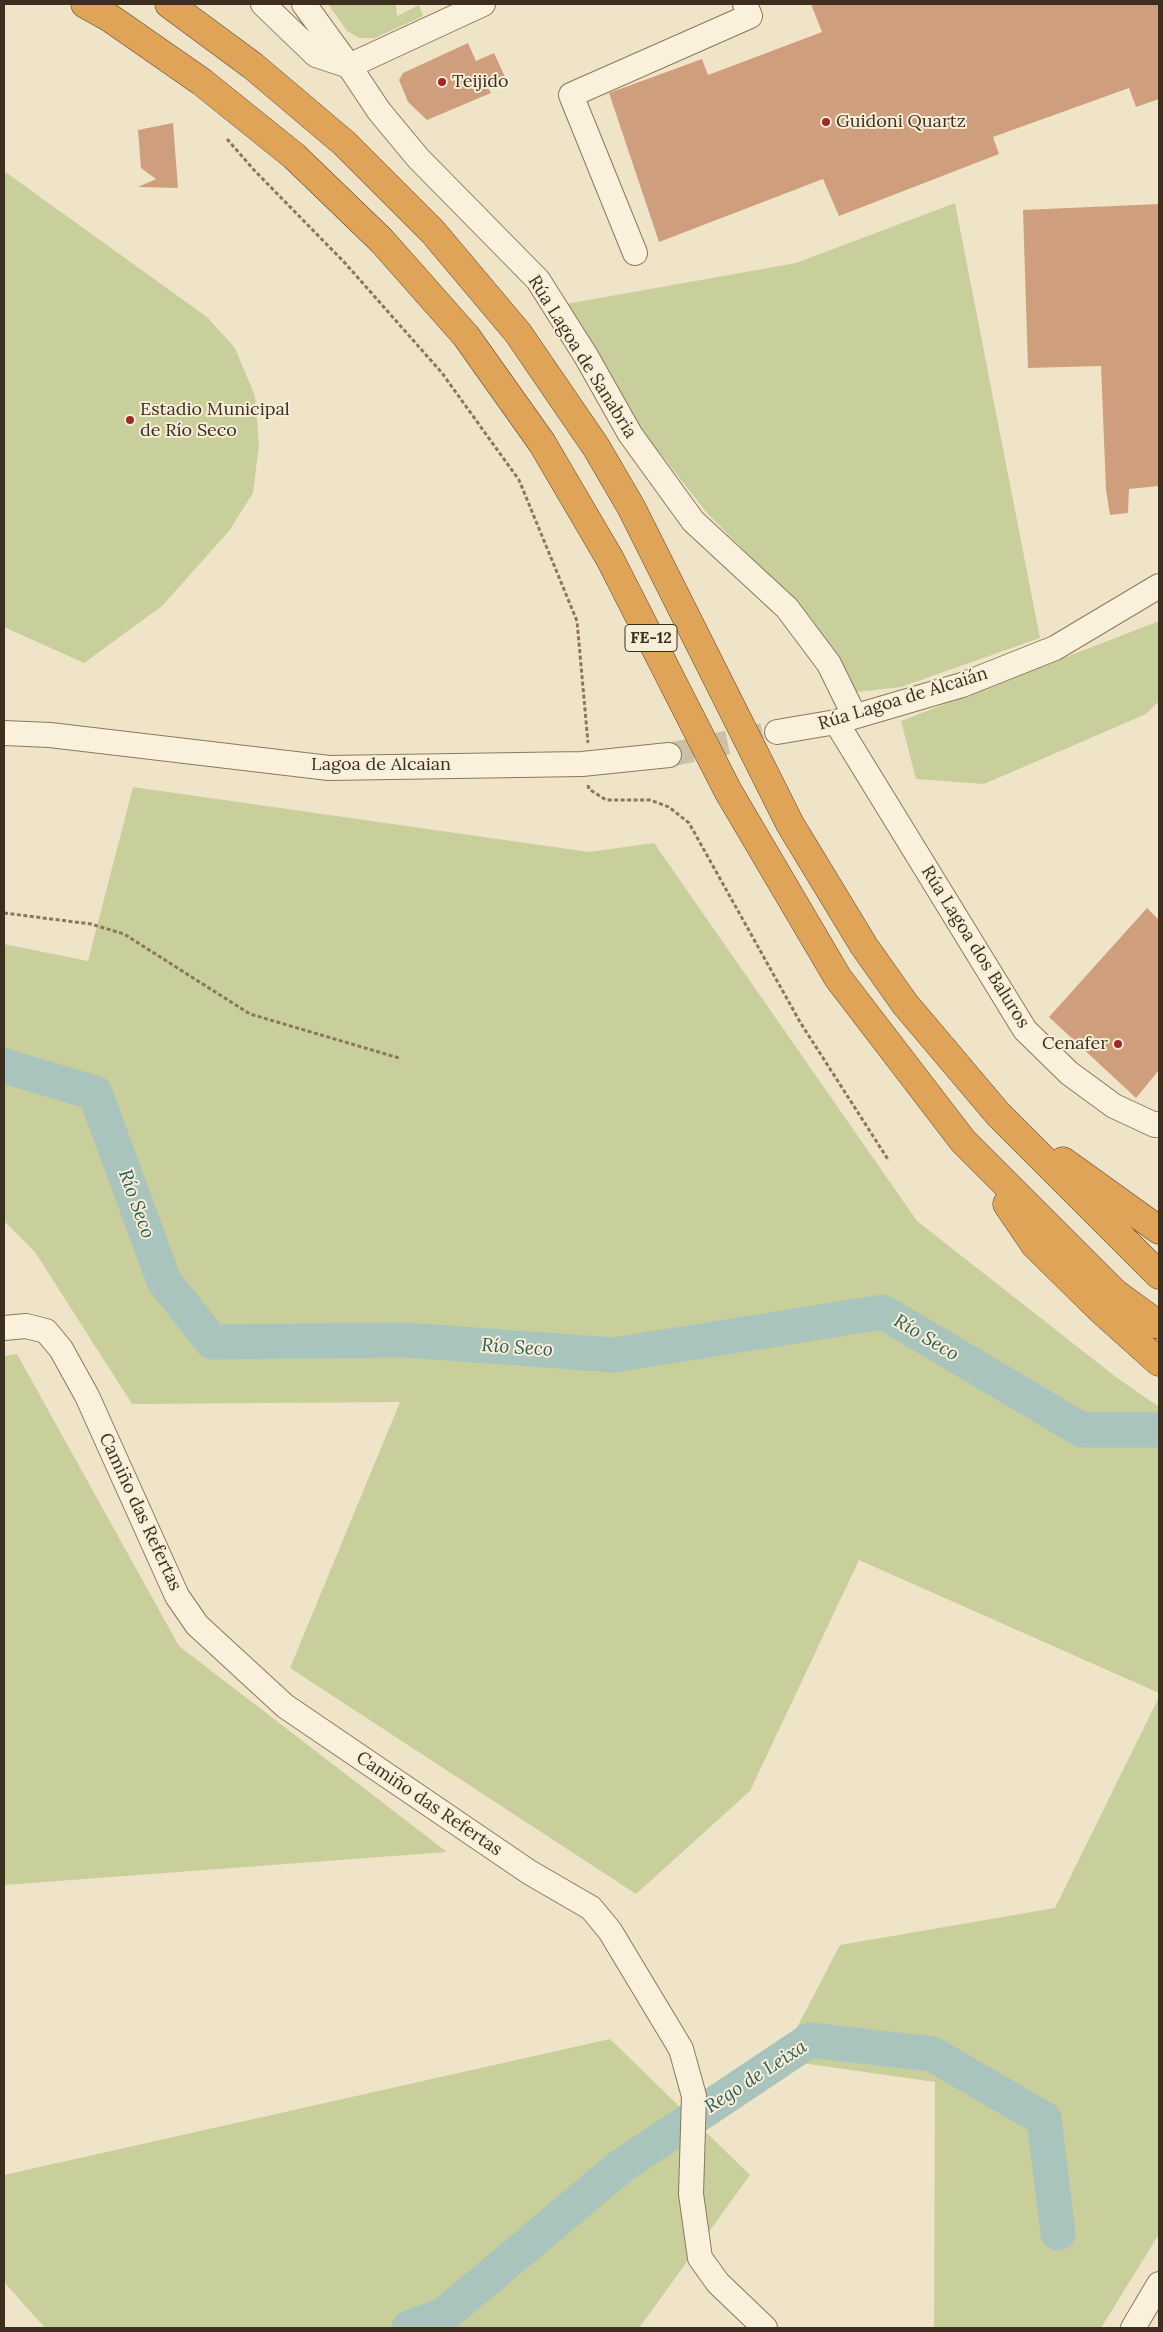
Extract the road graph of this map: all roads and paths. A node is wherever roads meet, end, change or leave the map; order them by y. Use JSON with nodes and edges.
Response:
{"nodes":[{"id":1,"x":85,"y":4,"type":"edge"},
{"id":2,"x":169,"y":4,"type":"edge"},
{"id":3,"x":263,"y":4,"type":"edge"},
{"id":4,"x":304,"y":4,"type":"edge"},
{"id":5,"x":483,"y":4,"type":"edge"},
{"id":6,"x":745,"y":4,"type":"edge"},
{"id":7,"x":349,"y":66,"type":"junction"},
{"id":8,"x":227,"y":139,"type":"dead end"},
{"id":9,"x":635,"y":253,"type":"dead end"},
{"id":10,"x":1159,"y":586,"type":"edge"},
{"id":11,"x":845,"y":718,"type":"junction"},
{"id":12,"x":777,"y":732,"type":"tunnel mouth"},
{"id":13,"x":4,"y":734,"type":"edge"},
{"id":14,"x":669,"y":755,"type":"tunnel mouth"},
{"id":15,"x":586,"y":764,"type":"junction"},
{"id":16,"x":4,"y":913,"type":"edge"},
{"id":17,"x":399,"y":1058,"type":"dead end"},
{"id":18,"x":998,"y":1114,"type":"junction"},
{"id":19,"x":1159,"y":1124,"type":"edge"},
{"id":20,"x":963,"y":1141,"type":"junction"},
{"id":21,"x":889,"y":1161,"type":"dead end"},
{"id":22,"x":1159,"y":1230,"type":"edge"},
{"id":23,"x":1159,"y":1275,"type":"edge"},
{"id":24,"x":1159,"y":1324,"type":"edge"},
{"id":25,"x":4,"y":1328,"type":"edge"},
{"id":26,"x":1159,"y":1362,"type":"edge"},
{"id":27,"x":1159,"y":2284,"type":"edge"},
{"id":28,"x":765,"y":2328,"type":"edge"},
{"id":29,"x":1133,"y":2328,"type":"edge"}],
"edges":[{"from":1,"to":20,"type":"highway","number":"FE-12"},
{"from":2,"to":18,"type":"highway","number":"FE-12"},
{"from":3,"to":7,"type":"street"},
{"from":4,"to":7,"type":"street","name":"Rúa Lagoa de Sanabria"},
{"from":5,"to":7,"type":"street"},
{"from":6,"to":9,"type":"street"},
{"from":7,"to":11,"type":"street","name":"Rúa Lagoa de Sanabria"},
{"from":8,"to":15,"type":"path"},
{"from":10,"to":11,"type":"street","name":"Rúa Lagoa de Alcaián"},
{"from":11,"to":12,"type":"street","name":"Rúa Lagoa de Alcaián"},
{"from":11,"to":19,"type":"street","name":"Rúa Lagoa dos Baluros"},
{"from":13,"to":15,"type":"street","name":"Lagoa de Alcaian"},
{"from":14,"to":15,"type":"street","name":"Lagoa de Alcaian"},
{"from":15,"to":21,"type":"path"},
{"from":16,"to":17,"type":"path"},
{"from":18,"to":22,"type":"highway"},
{"from":18,"to":23,"type":"highway","number":"FE-12"},
{"from":20,"to":24,"type":"highway","number":"FE-12"},
{"from":20,"to":26,"type":"highway"},
{"from":25,"to":28,"type":"street","name":"Camiño das Refertas"},
{"from":27,"to":29,"type":"street"}]}
